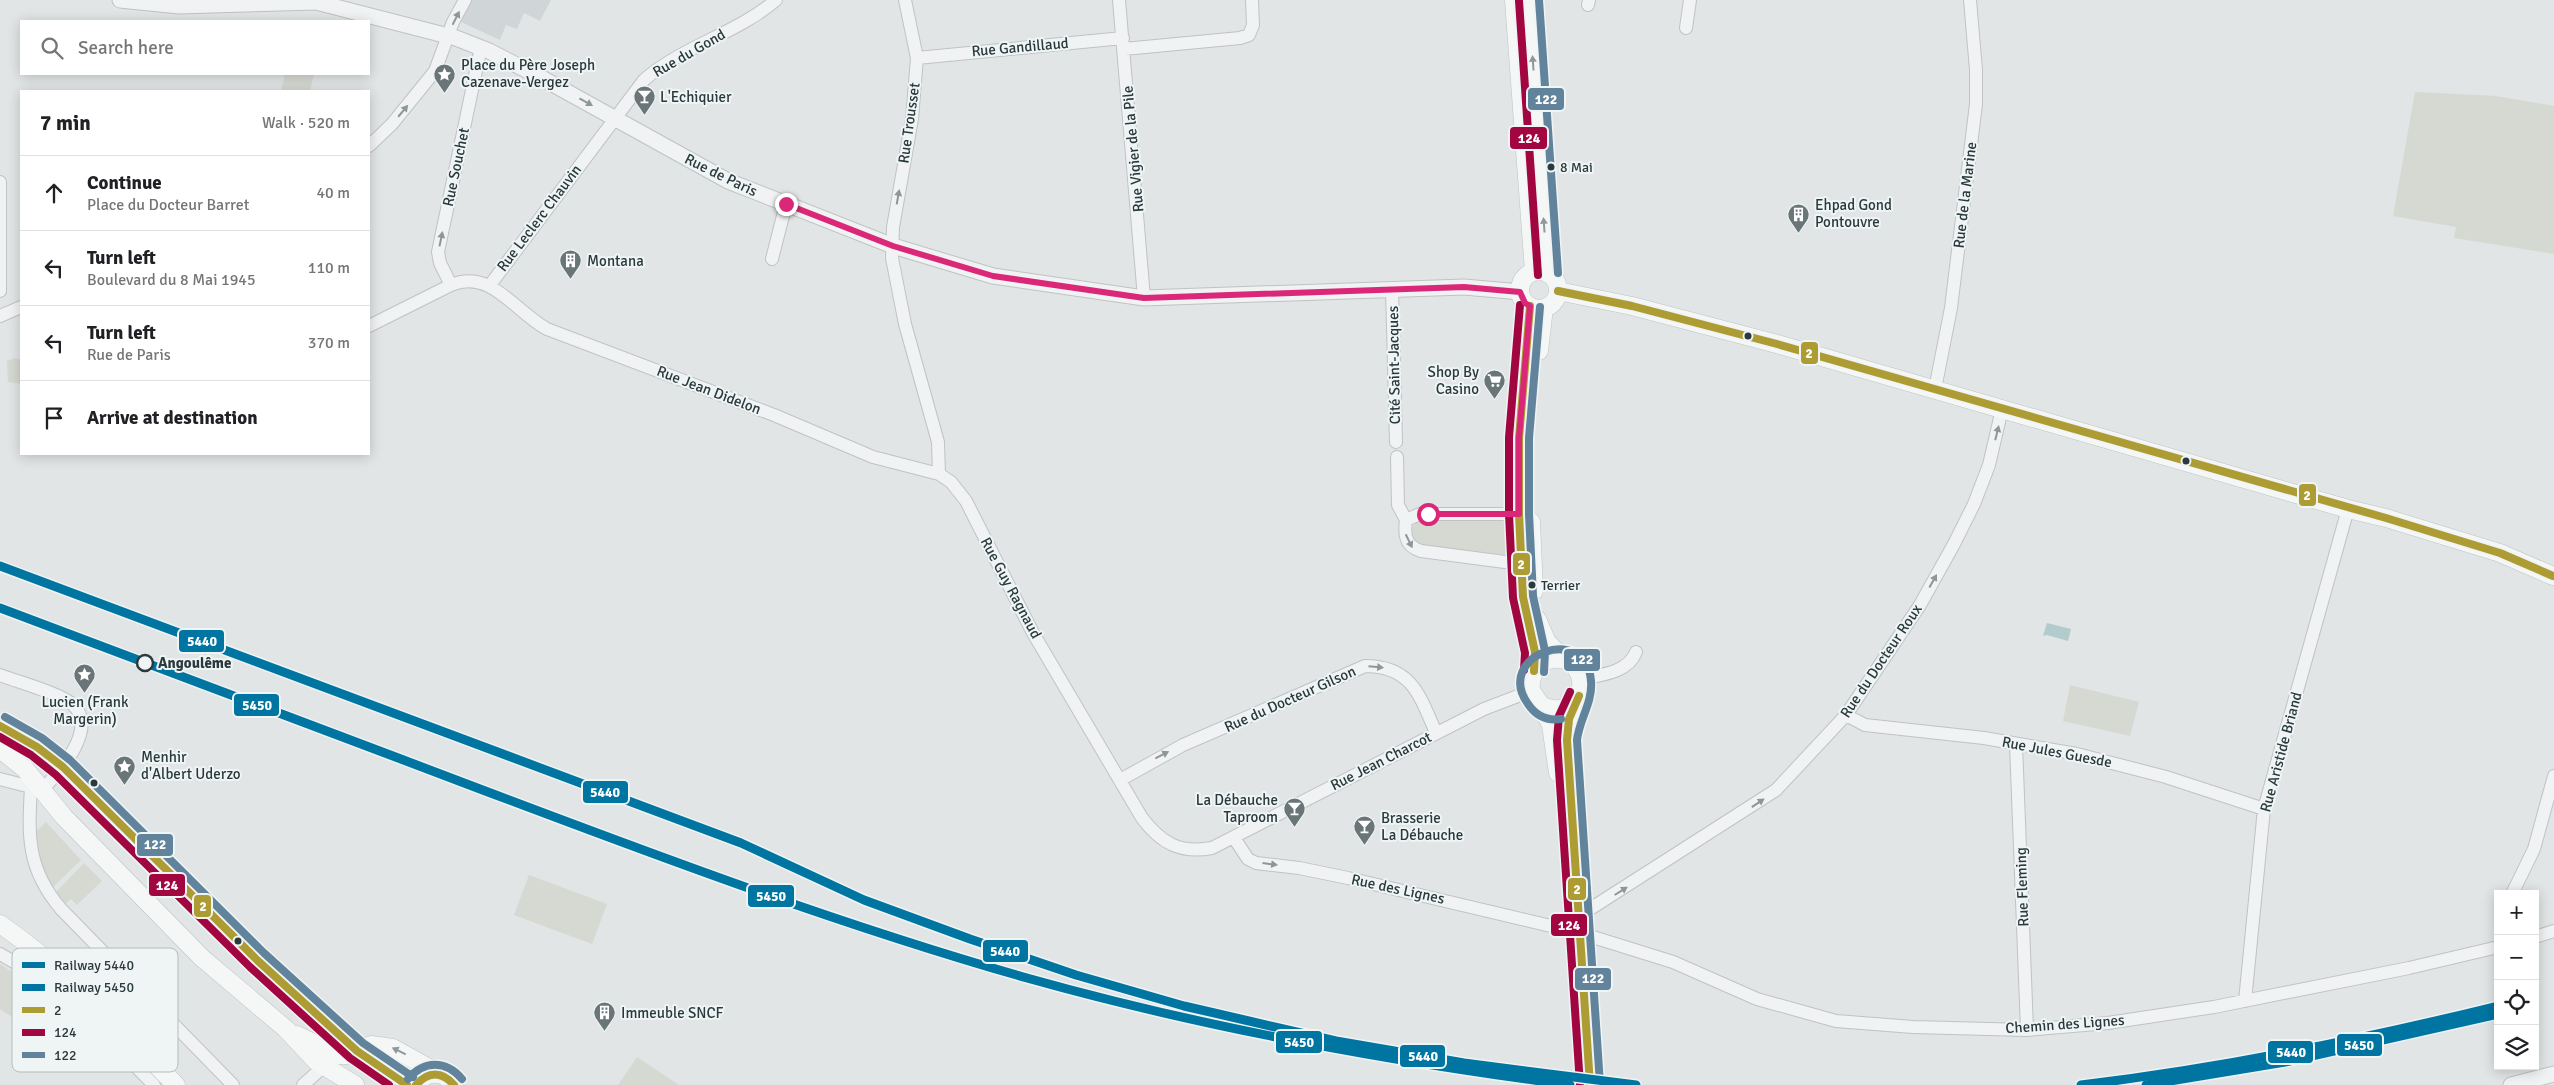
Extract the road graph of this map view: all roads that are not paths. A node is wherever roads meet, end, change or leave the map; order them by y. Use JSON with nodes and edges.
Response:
{"nodes":[{"id":1,"x":120,"y":0,"type":"edge"},
{"id":2,"x":465,"y":0,"type":"edge"},
{"id":3,"x":776,"y":0,"type":"edge"},
{"id":4,"x":905,"y":0,"type":"edge"},
{"id":5,"x":1119,"y":0,"type":"edge"},
{"id":6,"x":1252,"y":0,"type":"edge"},
{"id":7,"x":1514,"y":0,"type":"edge"},
{"id":8,"x":1529,"y":0,"type":"edge"},
{"id":9,"x":1690,"y":0,"type":"edge"},
{"id":10,"x":1970,"y":0,"type":"edge"},
{"id":11,"x":297,"y":1,"type":"edge"},
{"id":12,"x":1686,"y":28,"type":"dead end"},
{"id":13,"x":448,"y":36,"type":"junction"},
{"id":14,"x":1124,"y":44,"type":"junction"},
{"id":15,"x":480,"y":47,"type":"junction"},
{"id":16,"x":917,"y":58,"type":"junction"},
{"id":17,"x":614,"y":118,"type":"junction"},
{"id":18,"x":370,"y":145,"type":"edge"},
{"id":19,"x":0,"y":182,"type":"edge"},
{"id":20,"x":786,"y":204,"type":"junction"},
{"id":21,"x":893,"y":246,"type":"junction"},
{"id":22,"x":772,"y":259,"type":"dead end"},
{"id":23,"x":1541,"y":273,"type":"junction"},
{"id":24,"x":451,"y":284,"type":"junction"},
{"id":25,"x":490,"y":285,"type":"junction"},
{"id":26,"x":1392,"y":288,"type":"junction"},
{"id":27,"x":0,"y":291,"type":"edge"},
{"id":28,"x":1558,"y":291,"type":"junction"},
{"id":29,"x":1144,"y":298,"type":"junction"},
{"id":30,"x":1531,"y":302,"type":"junction"},
{"id":31,"x":20,"y":307,"type":"edge"},
{"id":32,"x":0,"y":316,"type":"edge"},
{"id":33,"x":370,"y":325,"type":"edge"},
{"id":34,"x":1935,"y":389,"type":"junction"},
{"id":35,"x":1999,"y":408,"type":"junction"},
{"id":36,"x":1396,"y":442,"type":"dead end"},
{"id":37,"x":1397,"y":457,"type":"dead end"},
{"id":38,"x":939,"y":474,"type":"junction"},
{"id":39,"x":2348,"y":509,"type":"junction"},
{"id":40,"x":1519,"y":514,"type":"junction"},
{"id":41,"x":1406,"y":520,"type":"junction"},
{"id":42,"x":1520,"y":564,"type":"junction"},
{"id":43,"x":2554,"y":575,"type":"edge"},
{"id":44,"x":2554,"y":586,"type":"edge"},
{"id":45,"x":1636,"y":652,"type":"dead end"},
{"id":46,"x":1566,"y":661,"type":"junction"},
{"id":47,"x":1534,"y":671,"type":"junction"},
{"id":48,"x":0,"y":675,"type":"edge"},
{"id":49,"x":1581,"y":679,"type":"junction"},
{"id":50,"x":1579,"y":696,"type":"junction"},
{"id":51,"x":1536,"y":698,"type":"junction"},
{"id":52,"x":1846,"y":715,"type":"junction"},
{"id":53,"x":1436,"y":733,"type":"junction"},
{"id":54,"x":2016,"y":744,"type":"junction"},
{"id":55,"x":0,"y":749,"type":"edge"},
{"id":56,"x":2554,"y":776,"type":"edge"},
{"id":57,"x":0,"y":778,"type":"edge"},
{"id":58,"x":1120,"y":780,"type":"junction"},
{"id":59,"x":36,"y":787,"type":"junction"},
{"id":60,"x":2264,"y":809,"type":"junction"},
{"id":61,"x":1234,"y":838,"type":"junction"},
{"id":62,"x":1570,"y":844,"type":"junction"},
{"id":63,"x":2514,"y":890,"type":"edge"},
{"id":64,"x":1576,"y":919,"type":"junction"},
{"id":65,"x":0,"y":924,"type":"edge"},
{"id":66,"x":2554,"y":932,"type":"edge"},
{"id":67,"x":2539,"y":936,"type":"edge"},
{"id":68,"x":32,"y":948,"type":"edge"},
{"id":69,"x":99,"y":948,"type":"edge"},
{"id":70,"x":2494,"y":948,"type":"edge"},
{"id":71,"x":0,"y":954,"type":"edge"},
{"id":72,"x":12,"y":962,"type":"edge"},
{"id":73,"x":2245,"y":1001,"type":"junction"},
{"id":74,"x":1579,"y":1002,"type":"junction"},
{"id":75,"x":178,"y":1029,"type":"edge"},
{"id":76,"x":286,"y":1029,"type":"junction"},
{"id":77,"x":2027,"y":1030,"type":"junction"},
{"id":78,"x":357,"y":1051,"type":"junction"},
{"id":79,"x":323,"y":1067,"type":"junction"},
{"id":80,"x":141,"y":1072,"type":"edge"},
{"id":81,"x":163,"y":1072,"type":"edge"},
{"id":82,"x":438,"y":1073,"type":"junction"},
{"id":83,"x":2554,"y":1074,"type":"edge"},
{"id":84,"x":354,"y":1084,"type":"edge"},
{"id":85,"x":154,"y":1085,"type":"edge"},
{"id":86,"x":176,"y":1085,"type":"edge"},
{"id":87,"x":232,"y":1085,"type":"edge"},
{"id":88,"x":303,"y":1085,"type":"edge"},
{"id":89,"x":416,"y":1085,"type":"edge"},
{"id":90,"x":454,"y":1085,"type":"edge"},
{"id":91,"x":1579,"y":1085,"type":"edge"},
{"id":92,"x":1590,"y":1085,"type":"edge"},
{"id":93,"x":2511,"y":1085,"type":"edge"}],
"edges":[{"from":1,"to":11,"type":"street","name":"Rue de Paris"},
{"from":13,"to":2,"type":"street","one_way":true},
{"from":3,"to":17,"type":"street","name":"Rue du Gond"},
{"from":4,"to":16,"type":"street","name":"Rue Trousset"},
{"from":5,"to":14,"type":"street","name":"Rue Vigier de la Pile"},
{"from":6,"to":14,"type":"street","name":"Rue Gandillaud"},
{"from":7,"to":23,"type":"main road"},
{"from":23,"to":8,"type":"main road","one_way":true},
{"from":9,"to":12,"type":"street"},
{"from":10,"to":34,"type":"street","name":"Rue de la Marine"},
{"from":11,"to":13,"type":"street","name":"Rue de Paris"},
{"from":13,"to":15,"type":"street","name":"Rue de Paris"},
{"from":18,"to":13,"type":"street","one_way":true},
{"from":14,"to":16,"type":"street","name":"Rue Gandillaud"},
{"from":14,"to":29,"type":"street","name":"Rue Vigier de la Pile"},
{"from":15,"to":17,"type":"street","name":"Rue de Paris","one_way":true},
{"from":24,"to":15,"type":"street","name":"Rue Souchet","one_way":true},
{"from":21,"to":16,"type":"street","name":"Rue Trousset","one_way":true},
{"from":17,"to":20,"type":"street","name":"Rue de Paris"},
{"from":17,"to":25,"type":"street","name":"Rue Leclerc Chauvin"},
{"from":19,"to":27,"type":"street"},
{"from":20,"to":21,"type":"street","name":"Rue de Paris"},
{"from":20,"to":22,"type":"street"},
{"from":21,"to":29,"type":"street","name":"Rue de Paris"},
{"from":21,"to":38,"type":"street"},
{"from":23,"to":28,"type":"main road"},
{"from":23,"to":30,"type":"main road"},
{"from":24,"to":25,"type":"street","name":"Rue Leclerc Chauvin"},
{"from":24,"to":33,"type":"street","name":"Rue Leclerc Chauvin"},
{"from":25,"to":38,"type":"street","name":"Rue Jean Didelon"},
{"from":26,"to":29,"type":"street","name":"Rue de Paris"},
{"from":26,"to":30,"type":"street","name":"Rue de Paris"},
{"from":26,"to":36,"type":"street","name":"Cité Saint-Jacques"},
{"from":28,"to":30,"type":"main road"},
{"from":28,"to":34,"type":"main road"},
{"from":30,"to":40,"type":"main road"},
{"from":30,"to":46,"type":"main road"},
{"from":31,"to":32,"type":"street"},
{"from":34,"to":35,"type":"main road"},
{"from":35,"to":39,"type":"main road"},
{"from":52,"to":35,"type":"street","name":"Rue du Docteur Roux","one_way":true},
{"from":37,"to":41,"type":"street"},
{"from":38,"to":58,"type":"street","name":"Rue Guy Ragnaud"},
{"from":39,"to":43,"type":"main road"},
{"from":39,"to":60,"type":"street","name":"Rue Aristide Briand"},
{"from":40,"to":41,"type":"street"},
{"from":40,"to":42,"type":"main road"},
{"from":41,"to":42,"type":"street","one_way":true},
{"from":42,"to":47,"type":"main road"},
{"from":43,"to":44,"type":"main road"},
{"from":45,"to":49,"type":"street"},
{"from":46,"to":47,"type":"main road"},
{"from":46,"to":49,"type":"main road"},
{"from":47,"to":51,"type":"main road"},
{"from":48,"to":59,"type":"street"},
{"from":49,"to":50,"type":"main road"},
{"from":50,"to":51,"type":"main road"},
{"from":50,"to":62,"type":"main road"},
{"from":51,"to":53,"type":"street","name":"Rue Jean Charcot"},
{"from":51,"to":62,"type":"main road"},
{"from":52,"to":54,"type":"street","name":"Rue Jules Guesde"},
{"from":64,"to":52,"type":"street","name":"Rue du Docteur Roux","one_way":true},
{"from":58,"to":53,"type":"street","name":"Rue du Docteur Gilson","one_way":true},
{"from":53,"to":61,"type":"street","name":"Rue Jean Charcot"},
{"from":54,"to":60,"type":"street","name":"Rue Jules Guesde"},
{"from":54,"to":77,"type":"street","name":"Rue Fleming"},
{"from":55,"to":59,"type":"main road"},
{"from":56,"to":63,"type":"street"},
{"from":57,"to":59,"type":"street"},
{"from":58,"to":61,"type":"street","name":"Rue Guy Ragnaud"},
{"from":59,"to":69,"type":"street"},
{"from":59,"to":76,"type":"main road"},
{"from":60,"to":73,"type":"street","name":"Rue Aristide Briand"},
{"from":61,"to":64,"type":"street","name":"Rue des Lignes","one_way":true},
{"from":62,"to":64,"type":"main road"},
{"from":64,"to":74,"type":"main road"},
{"from":64,"to":77,"type":"street","name":"Chemin des Lignes"},
{"from":65,"to":68,"type":"main road"},
{"from":66,"to":67,"type":"street"},
{"from":70,"to":73,"type":"street","name":"Chemin des Lignes"},
{"from":71,"to":72,"type":"street"},
{"from":73,"to":77,"type":"street","name":"Chemin des Lignes"},
{"from":74,"to":91,"type":"main road"},
{"from":74,"to":92,"type":"main road"},
{"from":75,"to":87,"type":"street"},
{"from":76,"to":78,"type":"main road"},
{"from":76,"to":79,"type":"main road"},
{"from":82,"to":78,"type":"main road","one_way":true},
{"from":78,"to":84,"type":"main road"},
{"from":79,"to":84,"type":"main road"},
{"from":79,"to":88,"type":"street"},
{"from":80,"to":85,"type":"street"},
{"from":81,"to":86,"type":"main road"},
{"from":82,"to":89,"type":"main road"},
{"from":82,"to":90,"type":"main road"},
{"from":83,"to":93,"type":"street"}]}
